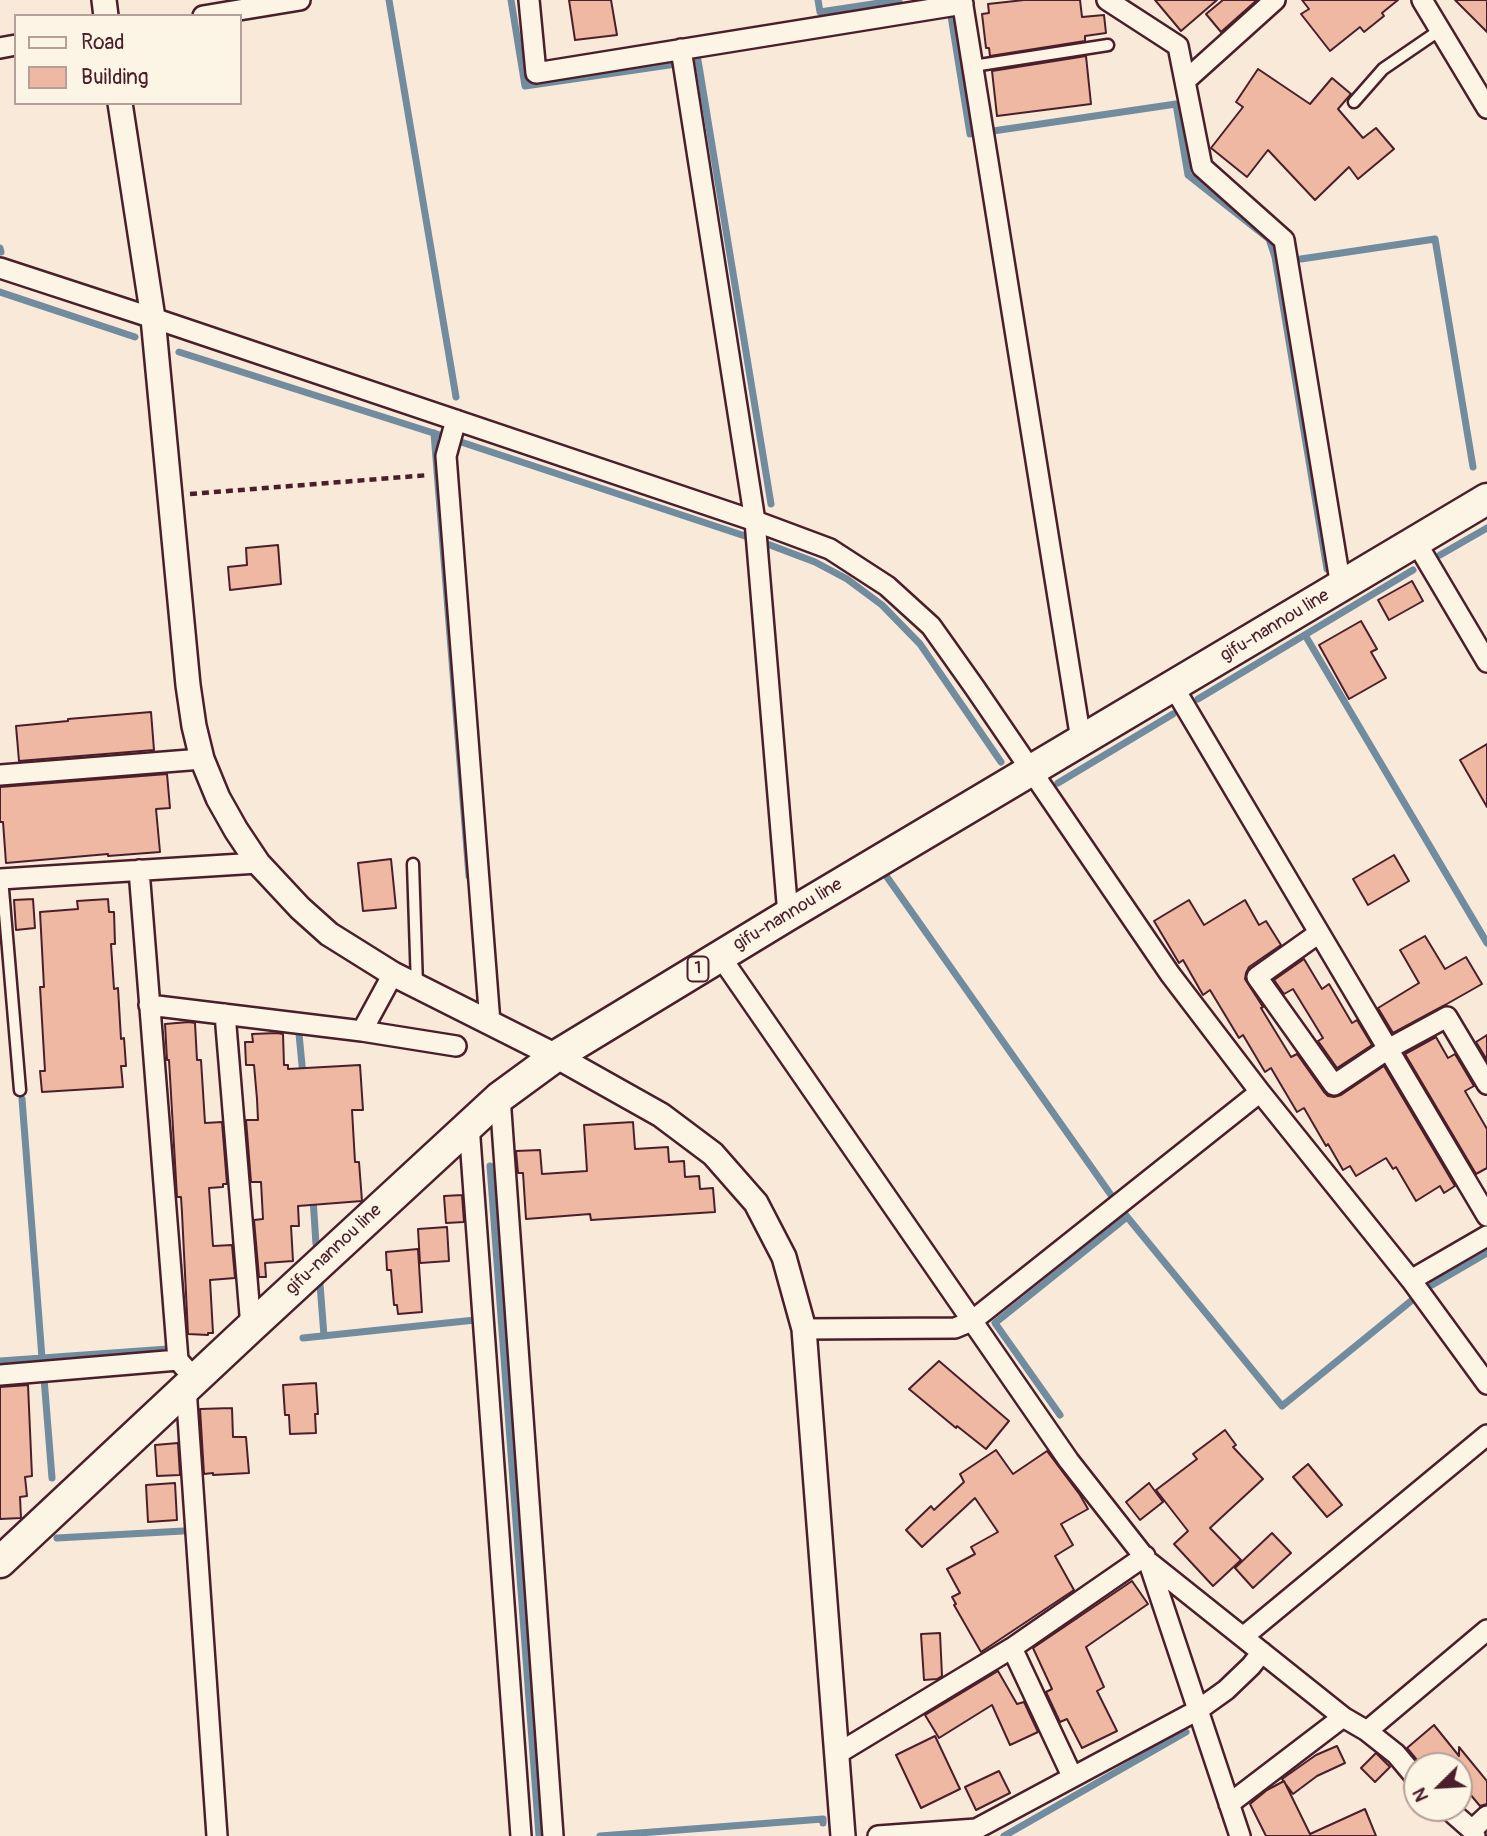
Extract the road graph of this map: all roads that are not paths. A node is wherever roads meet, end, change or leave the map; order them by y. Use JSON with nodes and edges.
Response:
{"nodes":[{"id":1,"x":300,"y":0,"type":"edge"},
{"id":2,"x":529,"y":0,"type":"edge"},
{"id":3,"x":1107,"y":0,"type":"edge"},
{"id":4,"x":1276,"y":0,"type":"edge"},
{"id":5,"x":1422,"y":0,"type":"edge"},
{"id":6,"x":962,"y":2,"type":"edge"},
{"id":7,"x":215,"y":14,"type":"edge"},
{"id":8,"x":1440,"y":30,"type":"junction"},
{"id":9,"x":1108,"y":45,"type":"dead end"},
{"id":10,"x":681,"y":49,"type":"junction"},
{"id":11,"x":973,"y":66,"type":"junction"},
{"id":12,"x":1185,"y":81,"type":"junction"},
{"id":13,"x":1354,"y":102,"type":"dead end"},
{"id":14,"x":120,"y":105,"type":"edge"},
{"id":15,"x":1487,"y":108,"type":"edge"},
{"id":16,"x":0,"y":268,"type":"edge"},
{"id":17,"x":153,"y":318,"type":"junction"},
{"id":18,"x":456,"y":420,"type":"junction"},
{"id":19,"x":1487,"y":499,"type":"edge"},
{"id":20,"x":755,"y":521,"type":"junction"},
{"id":21,"x":1416,"y":542,"type":"junction"},
{"id":22,"x":1341,"y":587,"type":"junction"},
{"id":23,"x":1487,"y":662,"type":"edge"},
{"id":24,"x":1173,"y":686,"type":"junction"},
{"id":25,"x":1081,"y":740,"type":"junction"},
{"id":26,"x":202,"y":759,"type":"junction"},
{"id":27,"x":1031,"y":770,"type":"junction"},
{"id":28,"x":0,"y":775,"type":"edge"},
{"id":29,"x":258,"y":863,"type":"junction"},
{"id":30,"x":413,"y":864,"type":"dead end"},
{"id":31,"x":139,"y":870,"type":"junction"},
{"id":32,"x":1,"y":878,"type":"edge"},
{"id":33,"x":788,"y":915,"type":"junction"},
{"id":34,"x":1319,"y":933,"type":"junction"},
{"id":35,"x":720,"y":956,"type":"junction"},
{"id":36,"x":393,"y":974,"type":"junction"},
{"id":37,"x":417,"y":986,"type":"junction"},
{"id":38,"x":149,"y":1005,"type":"junction"},
{"id":39,"x":225,"y":1014,"type":"junction"},
{"id":40,"x":490,"y":1023,"type":"junction"},
{"id":41,"x":362,"y":1031,"type":"junction"},
{"id":42,"x":456,"y":1046,"type":"dead end"},
{"id":43,"x":1388,"y":1049,"type":"junction"},
{"id":44,"x":556,"y":1056,"type":"junction"},
{"id":45,"x":1487,"y":1084,"type":"edge"},
{"id":46,"x":20,"y":1090,"type":"dead end"},
{"id":47,"x":1260,"y":1092,"type":"junction"},
{"id":48,"x":500,"y":1097,"type":"junction"},
{"id":49,"x":469,"y":1125,"type":"junction"},
{"id":50,"x":1487,"y":1216,"type":"edge"},
{"id":51,"x":1487,"y":1236,"type":"edge"},
{"id":52,"x":1411,"y":1280,"type":"junction"},
{"id":53,"x":972,"y":1321,"type":"junction"},
{"id":54,"x":251,"y":1327,"type":"junction"},
{"id":55,"x":804,"y":1329,"type":"junction"},
{"id":56,"x":0,"y":1375,"type":"edge"},
{"id":57,"x":187,"y":1376,"type":"junction"},
{"id":58,"x":1487,"y":1384,"type":"edge"},
{"id":59,"x":1487,"y":1435,"type":"edge"},
{"id":60,"x":1147,"y":1559,"type":"junction"},
{"id":61,"x":0,"y":1562,"type":"edge"},
{"id":62,"x":1487,"y":1630,"type":"edge"},
{"id":63,"x":1243,"y":1637,"type":"junction"},
{"id":64,"x":1012,"y":1648,"type":"junction"},
{"id":65,"x":1262,"y":1652,"type":"junction"},
{"id":66,"x":1198,"y":1710,"type":"junction"},
{"id":67,"x":1343,"y":1717,"type":"junction"},
{"id":68,"x":1367,"y":1731,"type":"junction"},
{"id":69,"x":837,"y":1754,"type":"junction"},
{"id":70,"x":1403,"y":1762,"type":"edge"},
{"id":71,"x":1072,"y":1776,"type":"junction"},
{"id":72,"x":1229,"y":1804,"type":"junction"},
{"id":73,"x":1487,"y":1816,"type":"edge"},
{"id":74,"x":1464,"y":1822,"type":"edge"},
{"id":75,"x":1478,"y":1834,"type":"edge"},
{"id":76,"x":217,"y":1836,"type":"edge"},
{"id":77,"x":521,"y":1836,"type":"edge"},
{"id":78,"x":553,"y":1836,"type":"edge"},
{"id":79,"x":843,"y":1836,"type":"edge"},
{"id":80,"x":878,"y":1836,"type":"edge"},
{"id":81,"x":1240,"y":1836,"type":"edge"}],
"edges":[{"from":1,"to":7,"type":"street"},
{"from":2,"to":10,"type":"street"},
{"from":3,"to":12,"type":"street"},
{"from":4,"to":12,"type":"street"},
{"from":5,"to":8,"type":"street"},
{"from":6,"to":10,"type":"street"},
{"from":6,"to":11,"type":"street"},
{"from":8,"to":13,"type":"lane"},
{"from":8,"to":15,"type":"street"},
{"from":9,"to":11,"type":"lane"},
{"from":10,"to":20,"type":"street"},
{"from":11,"to":25,"type":"street"},
{"from":12,"to":22,"type":"street"},
{"from":14,"to":17,"type":"street"},
{"from":16,"to":17,"type":"street"},
{"from":17,"to":18,"type":"street"},
{"from":17,"to":26,"type":"street"},
{"from":18,"to":20,"type":"street"},
{"from":18,"to":40,"type":"street"},
{"from":19,"to":21,"type":"main road","name":"gifu-nannou line","number":"1"},
{"from":20,"to":27,"type":"street"},
{"from":20,"to":33,"type":"street"},
{"from":21,"to":22,"type":"main road","name":"gifu-nannou line","number":"1"},
{"from":21,"to":23,"type":"street"},
{"from":22,"to":24,"type":"main road","name":"gifu-nannou line","number":"1"},
{"from":24,"to":25,"type":"main road","name":"gifu-nannou line","number":"1"},
{"from":24,"to":34,"type":"street"},
{"from":25,"to":27,"type":"main road","name":"gifu-nannou line","number":"1"},
{"from":26,"to":28,"type":"street"},
{"from":26,"to":29,"type":"street"},
{"from":27,"to":33,"type":"main road","name":"gifu-nannou line","number":"1"},
{"from":27,"to":47,"type":"street"},
{"from":29,"to":31,"type":"street"},
{"from":29,"to":36,"type":"street"},
{"from":30,"to":37,"type":"lane"},
{"from":31,"to":32,"type":"street"},
{"from":31,"to":38,"type":"street"},
{"from":32,"to":46,"type":"lane"},
{"from":33,"to":35,"type":"main road","name":"gifu-nannou line","number":"1"},
{"from":34,"to":43,"type":"street"},
{"from":34,"to":43,"type":"street"},
{"from":35,"to":44,"type":"main road","name":"gifu-nannou line","number":"1"},
{"from":35,"to":53,"type":"street"},
{"from":36,"to":37,"type":"street"},
{"from":36,"to":41,"type":"street"},
{"from":37,"to":40,"type":"street"},
{"from":38,"to":39,"type":"street"},
{"from":38,"to":57,"type":"street"},
{"from":39,"to":41,"type":"street"},
{"from":39,"to":54,"type":"street"},
{"from":40,"to":44,"type":"street"},
{"from":41,"to":42,"type":"street"},
{"from":43,"to":45,"type":"street"},
{"from":43,"to":50,"type":"street"},
{"from":44,"to":48,"type":"main road","name":"gifu-nannou line","number":"1"},
{"from":44,"to":55,"type":"street"},
{"from":47,"to":52,"type":"street"},
{"from":47,"to":53,"type":"street"},
{"from":48,"to":49,"type":"main road","name":"gifu-nannou line","number":"1"},
{"from":48,"to":78,"type":"street"},
{"from":49,"to":54,"type":"main road","name":"gifu-nannou line","number":"1"},
{"from":49,"to":77,"type":"street"},
{"from":51,"to":52,"type":"street"},
{"from":52,"to":58,"type":"street"},
{"from":53,"to":55,"type":"street"},
{"from":53,"to":60,"type":"street"},
{"from":54,"to":57,"type":"main road","name":"gifu-nannou line","number":"1"},
{"from":55,"to":69,"type":"street"},
{"from":56,"to":57,"type":"street"},
{"from":57,"to":61,"type":"main road","name":"gifu-nannou line","number":"1"},
{"from":57,"to":76,"type":"street"},
{"from":59,"to":63,"type":"street"},
{"from":60,"to":63,"type":"street"},
{"from":60,"to":64,"type":"street"},
{"from":60,"to":66,"type":"street"},
{"from":62,"to":68,"type":"street"},
{"from":63,"to":65,"type":"street"},
{"from":64,"to":69,"type":"street"},
{"from":64,"to":71,"type":"street"},
{"from":65,"to":66,"type":"street"},
{"from":65,"to":67,"type":"street"},
{"from":66,"to":71,"type":"street"},
{"from":66,"to":72,"type":"street"},
{"from":67,"to":68,"type":"street"},
{"from":67,"to":72,"type":"street"},
{"from":68,"to":70,"type":"street"},
{"from":69,"to":79,"type":"street"},
{"from":71,"to":80,"type":"street"},
{"from":72,"to":81,"type":"street"},
{"from":73,"to":75,"type":"street"},
{"from":74,"to":75,"type":"street"}]}
